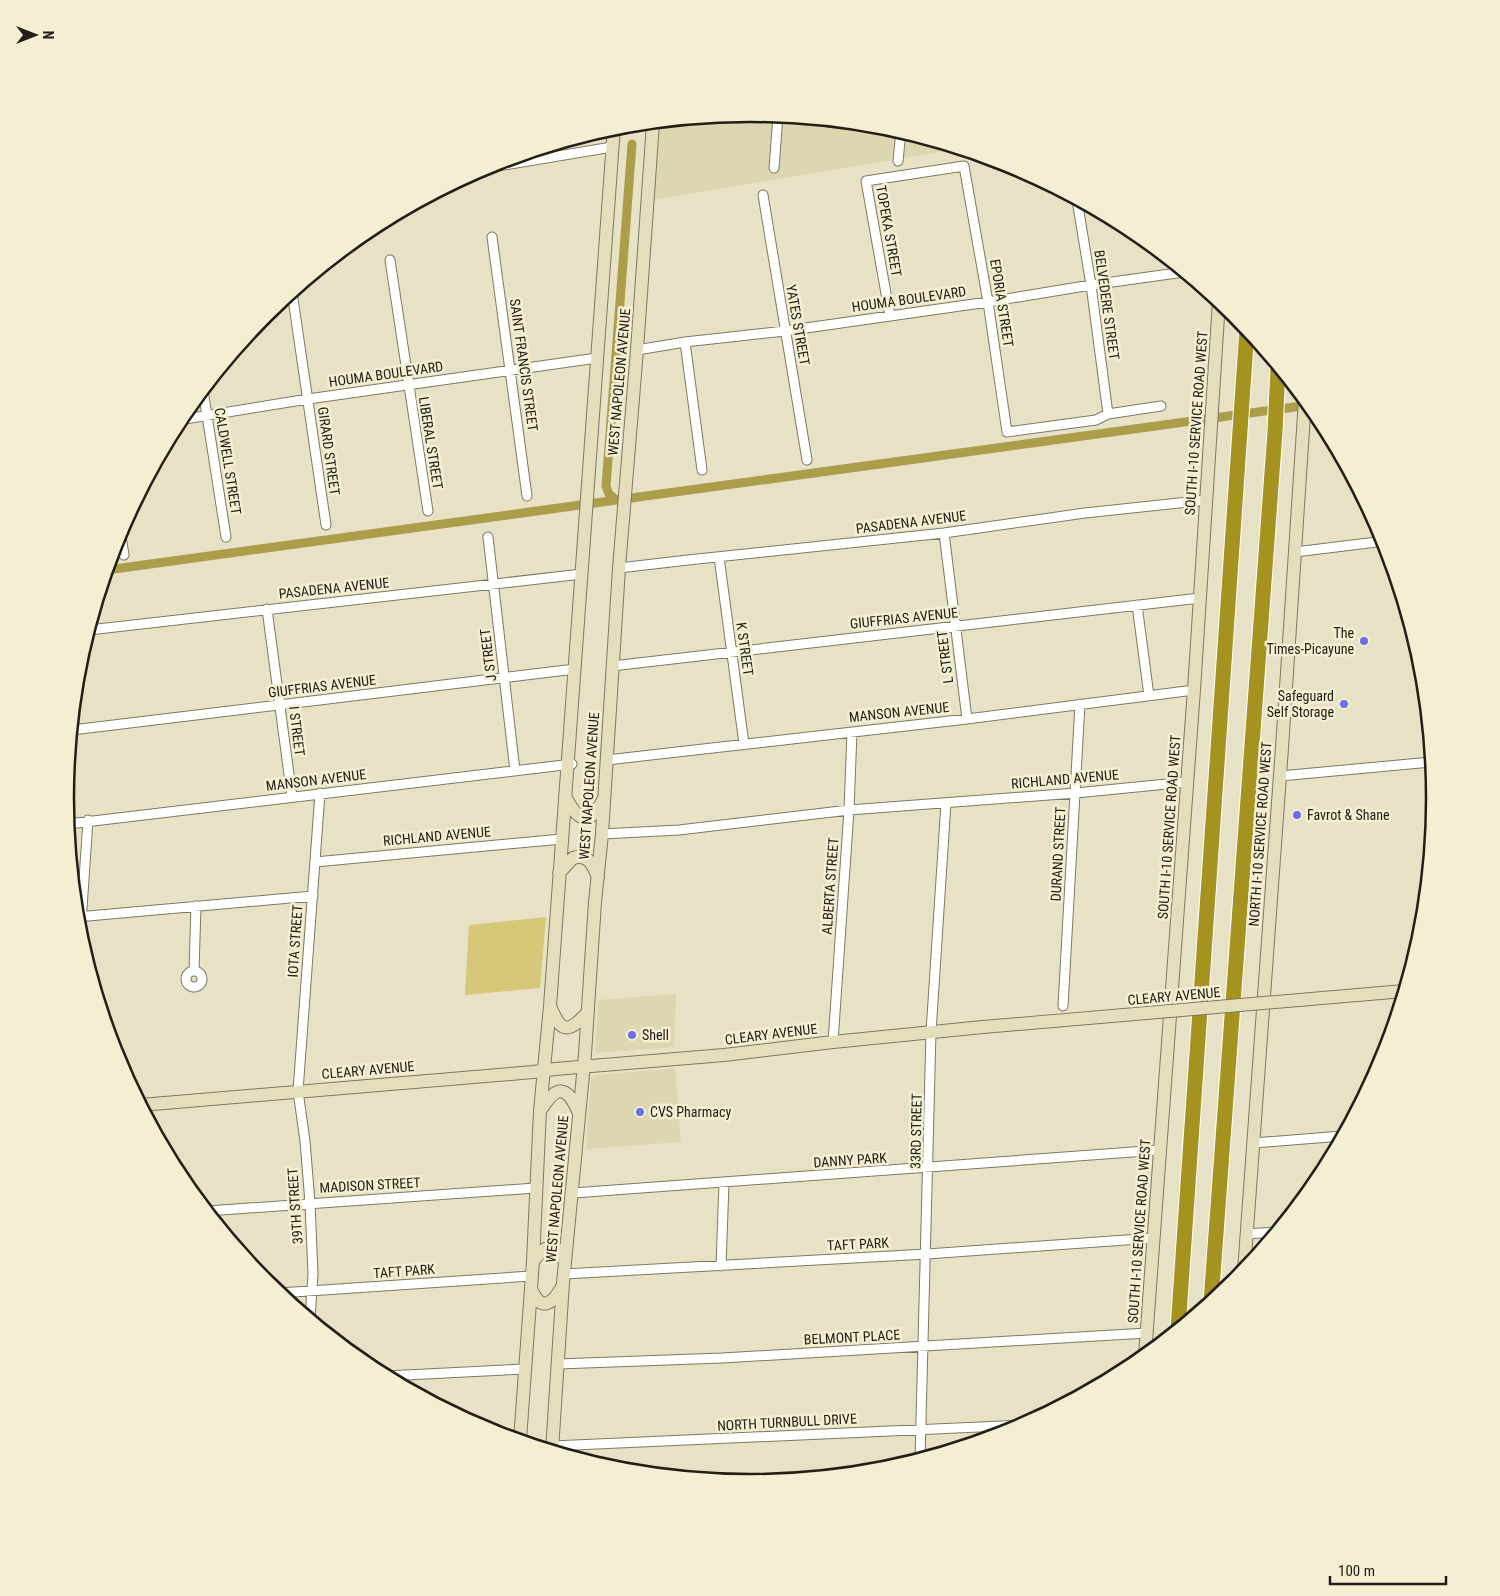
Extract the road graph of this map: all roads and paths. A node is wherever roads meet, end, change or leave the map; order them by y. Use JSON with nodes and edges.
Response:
{"nodes":[{"id":1,"x":777,"y":123,"type":"edge"},
{"id":2,"x":651,"y":130,"type":"edge"},
{"id":3,"x":614,"y":136,"type":"edge"},
{"id":4,"x":900,"y":139,"type":"edge"},
{"id":5,"x":612,"y":148,"type":"junction"},
{"id":6,"x":527,"y":160,"type":"edge"},
{"id":7,"x":898,"y":161,"type":"dead end"},
{"id":8,"x":774,"y":168,"type":"dead end"},
{"id":9,"x":866,"y":181,"type":"joint"},
{"id":10,"x":763,"y":195,"type":"dead end"},
{"id":11,"x":1078,"y":207,"type":"edge"},
{"id":12,"x":492,"y":237,"type":"dead end"},
{"id":13,"x":390,"y":260,"type":"dead end"},
{"id":14,"x":1176,"y":273,"type":"edge"},
{"id":15,"x":1091,"y":285,"type":"junction"},
{"id":16,"x":293,"y":300,"type":"edge"},
{"id":17,"x":988,"y":302,"type":"junction"},
{"id":18,"x":1218,"y":311,"type":"edge"},
{"id":19,"x":890,"y":316,"type":"junction"},
{"id":20,"x":785,"y":331,"type":"junction"},
{"id":21,"x":1246,"y":339,"type":"edge"},
{"id":22,"x":686,"y":342,"type":"junction"},
{"id":23,"x":637,"y":350,"type":"junction"},
{"id":24,"x":597,"y":358,"type":"junction"},
{"id":25,"x":510,"y":370,"type":"junction"},
{"id":26,"x":1277,"y":375,"type":"edge"},
{"id":27,"x":408,"y":384,"type":"junction"},
{"id":28,"x":204,"y":398,"type":"edge"},
{"id":29,"x":308,"y":399,"type":"junction"},
{"id":30,"x":1161,"y":406,"type":"dead end"},
{"id":31,"x":1304,"y":411,"type":"edge"},
{"id":32,"x":1108,"y":414,"type":"junction"},
{"id":33,"x":207,"y":415,"type":"junction"},
{"id":34,"x":191,"y":418,"type":"edge"},
{"id":35,"x":807,"y":460,"type":"dead end"},
{"id":36,"x":702,"y":470,"type":"dead end"},
{"id":37,"x":527,"y":496,"type":"dead end"},
{"id":38,"x":1207,"y":500,"type":"junction"},
{"id":39,"x":428,"y":511,"type":"dead end"},
{"id":40,"x":326,"y":526,"type":"dead end"},
{"id":41,"x":944,"y":533,"type":"junction"},
{"id":42,"x":488,"y":536,"type":"dead end"},
{"id":43,"x":226,"y":538,"type":"dead end"},
{"id":44,"x":1376,"y":543,"type":"edge"},
{"id":45,"x":122,"y":546,"type":"edge"},
{"id":46,"x":1295,"y":552,"type":"junction"},
{"id":47,"x":124,"y":555,"type":"dead end"},
{"id":48,"x":719,"y":557,"type":"junction"},
{"id":49,"x":619,"y":568,"type":"junction"},
{"id":50,"x":582,"y":574,"type":"junction"},
{"id":51,"x":494,"y":585,"type":"junction"},
{"id":52,"x":1200,"y":598,"type":"junction"},
{"id":53,"x":1137,"y":605,"type":"junction"},
{"id":54,"x":267,"y":609,"type":"junction"},
{"id":55,"x":956,"y":626,"type":"junction"},
{"id":56,"x":96,"y":629,"type":"edge"},
{"id":57,"x":732,"y":651,"type":"junction"},
{"id":58,"x":612,"y":666,"type":"junction"},
{"id":59,"x":575,"y":669,"type":"junction"},
{"id":60,"x":504,"y":678,"type":"junction"},
{"id":61,"x":1194,"y":690,"type":"junction"},
{"id":62,"x":1149,"y":696,"type":"junction"},
{"id":63,"x":1080,"y":704,"type":"junction"},
{"id":64,"x":280,"y":705,"type":"junction"},
{"id":65,"x":967,"y":719,"type":"junction"},
{"id":66,"x":78,"y":729,"type":"edge"},
{"id":67,"x":852,"y":732,"type":"junction"},
{"id":68,"x":744,"y":744,"type":"junction"},
{"id":69,"x":606,"y":760,"type":"junction"},
{"id":70,"x":1425,"y":763,"type":"edge"},
{"id":71,"x":570,"y":764,"type":"junction"},
{"id":72,"x":515,"y":771,"type":"junction"},
{"id":73,"x":1280,"y":776,"type":"junction"},
{"id":74,"x":1187,"y":782,"type":"junction"},
{"id":75,"x":320,"y":793,"type":"junction"},
{"id":76,"x":1076,"y":793,"type":"junction"},
{"id":77,"x":292,"y":796,"type":"junction"},
{"id":78,"x":566,"y":796,"type":"junction"},
{"id":79,"x":604,"y":797,"type":"junction"},
{"id":80,"x":946,"y":804,"type":"junction"},
{"id":81,"x":849,"y":810,"type":"junction"},
{"id":82,"x":88,"y":820,"type":"junction"},
{"id":83,"x":75,"y":823,"type":"edge"},
{"id":84,"x":602,"y":834,"type":"junction"},
{"id":85,"x":562,"y":839,"type":"junction"},
{"id":86,"x":315,"y":862,"type":"junction"},
{"id":87,"x":559,"y":873,"type":"junction"},
{"id":88,"x":598,"y":877,"type":"junction"},
{"id":89,"x":81,"y":893,"type":"edge"},
{"id":90,"x":313,"y":896,"type":"junction"},
{"id":91,"x":196,"y":906,"type":"junction"},
{"id":92,"x":85,"y":916,"type":"edge"},
{"id":93,"x":194,"y":972,"type":"dead end"},
{"id":94,"x":1397,"y":992,"type":"edge"},
{"id":95,"x":550,"y":1006,"type":"junction"},
{"id":96,"x":1063,"y":1006,"type":"dead end"},
{"id":97,"x":588,"y":1012,"type":"junction"},
{"id":98,"x":932,"y":1032,"type":"junction"},
{"id":99,"x":833,"y":1042,"type":"junction"},
{"id":100,"x":584,"y":1067,"type":"junction"},
{"id":101,"x":543,"y":1070,"type":"junction"},
{"id":102,"x":298,"y":1092,"type":"junction"},
{"id":103,"x":147,"y":1104,"type":"edge"},
{"id":104,"x":540,"y":1111,"type":"junction"},
{"id":105,"x":579,"y":1113,"type":"junction"},
{"id":106,"x":1335,"y":1138,"type":"edge"},
{"id":107,"x":1253,"y":1143,"type":"junction"},
{"id":108,"x":1160,"y":1150,"type":"junction"},
{"id":109,"x":929,"y":1168,"type":"junction"},
{"id":110,"x":724,"y":1183,"type":"junction"},
{"id":111,"x":536,"y":1188,"type":"junction"},
{"id":112,"x":573,"y":1193,"type":"junction"},
{"id":113,"x":310,"y":1203,"type":"junction"},
{"id":114,"x":213,"y":1211,"type":"edge"},
{"id":115,"x":1268,"y":1233,"type":"edge"},
{"id":116,"x":1246,"y":1234,"type":"junction"},
{"id":117,"x":1154,"y":1238,"type":"junction"},
{"id":118,"x":927,"y":1254,"type":"junction"},
{"id":119,"x":1245,"y":1258,"type":"edge"},
{"id":120,"x":532,"y":1262,"type":"junction"},
{"id":121,"x":721,"y":1266,"type":"junction"},
{"id":122,"x":564,"y":1273,"type":"junction"},
{"id":123,"x":531,"y":1283,"type":"junction"},
{"id":124,"x":311,"y":1292,"type":"junction"},
{"id":125,"x":1211,"y":1292,"type":"edge"},
{"id":126,"x":290,"y":1293,"type":"edge"},
{"id":127,"x":310,"y":1311,"type":"edge"},
{"id":128,"x":1179,"y":1321,"type":"edge"},
{"id":129,"x":1147,"y":1332,"type":"junction"},
{"id":130,"x":923,"y":1346,"type":"junction"},
{"id":131,"x":1146,"y":1346,"type":"edge"},
{"id":132,"x":558,"y":1364,"type":"junction"},
{"id":133,"x":524,"y":1370,"type":"junction"},
{"id":134,"x":398,"y":1375,"type":"edge"},
{"id":135,"x":1000,"y":1426,"type":"edge"},
{"id":136,"x":921,"y":1430,"type":"junction"},
{"id":137,"x":520,"y":1433,"type":"edge"},
{"id":138,"x":552,"y":1444,"type":"edge"},
{"id":139,"x":563,"y":1447,"type":"edge"},
{"id":140,"x":920,"y":1452,"type":"edge"}],
"edges":[{"from":1,"to":8,"type":"street"},
{"from":2,"to":23,"type":"street","name":"WEST NAPOLEON AVENUE"},
{"from":3,"to":5,"type":"street","name":"WEST NAPOLEON AVENUE"},
{"from":4,"to":7,"type":"street"},
{"from":5,"to":6,"type":"street"},
{"from":5,"to":24,"type":"street","name":"WEST NAPOLEON AVENUE"},
{"from":9,"to":17,"type":"street","name":"EPORIA STREET"},
{"from":9,"to":19,"type":"street","name":"TOPEKA STREET"},
{"from":10,"to":20,"type":"street","name":"YATES STREET"},
{"from":11,"to":15,"type":"street","name":"BELVEDERE STREET"},
{"from":12,"to":25,"type":"street","name":"SAINT FRANCIS STREET"},
{"from":13,"to":27,"type":"street","name":"LIBERAL STREET"},
{"from":14,"to":15,"type":"street","name":"HOUMA BOULEVARD"},
{"from":15,"to":17,"type":"street","name":"HOUMA BOULEVARD"},
{"from":15,"to":32,"type":"street","name":"BELVEDERE STREET"},
{"from":16,"to":29,"type":"street","name":"GIRARD STREET"},
{"from":17,"to":19,"type":"street","name":"HOUMA BOULEVARD"},
{"from":17,"to":32,"type":"street","name":"EPORIA STREET"},
{"from":18,"to":38,"type":"street","name":"SOUTH I-10 SERVICE ROAD WEST"},
{"from":19,"to":20,"type":"street","name":"HOUMA BOULEVARD"},
{"from":20,"to":22,"type":"street","name":"HOUMA BOULEVARD"},
{"from":20,"to":35,"type":"street","name":"YATES STREET"},
{"from":21,"to":128,"type":"highway"},
{"from":22,"to":23,"type":"street","name":"HOUMA BOULEVARD"},
{"from":22,"to":36,"type":"street"},
{"from":23,"to":49,"type":"street","name":"WEST NAPOLEON AVENUE"},
{"from":24,"to":25,"type":"street","name":"HOUMA BOULEVARD"},
{"from":24,"to":50,"type":"street","name":"WEST NAPOLEON AVENUE"},
{"from":25,"to":27,"type":"street","name":"HOUMA BOULEVARD"},
{"from":25,"to":37,"type":"street","name":"SAINT FRANCIS STREET"},
{"from":26,"to":125,"type":"highway"},
{"from":27,"to":29,"type":"street","name":"HOUMA BOULEVARD"},
{"from":27,"to":39,"type":"street","name":"LIBERAL STREET"},
{"from":28,"to":33,"type":"street","name":"CALDWELL STREET"},
{"from":29,"to":33,"type":"street","name":"HOUMA BOULEVARD"},
{"from":29,"to":40,"type":"street","name":"GIRARD STREET"},
{"from":30,"to":32,"type":"street"},
{"from":31,"to":46,"type":"street","name":"NORTH I-10 SERVICE ROAD WEST"},
{"from":33,"to":34,"type":"street","name":"HOUMA BOULEVARD"},
{"from":33,"to":43,"type":"street","name":"CALDWELL STREET"},
{"from":38,"to":41,"type":"street","name":"PASADENA AVENUE"},
{"from":38,"to":52,"type":"street","name":"SOUTH I-10 SERVICE ROAD WEST"},
{"from":41,"to":48,"type":"street","name":"PASADENA AVENUE"},
{"from":41,"to":55,"type":"street","name":"L STREET"},
{"from":42,"to":51,"type":"street","name":"J STREET"},
{"from":44,"to":46,"type":"street"},
{"from":45,"to":47,"type":"street"},
{"from":46,"to":73,"type":"street","name":"NORTH I-10 SERVICE ROAD WEST"},
{"from":48,"to":49,"type":"street","name":"PASADENA AVENUE"},
{"from":48,"to":57,"type":"street","name":"K STREET"},
{"from":49,"to":58,"type":"street","name":"WEST NAPOLEON AVENUE"},
{"from":50,"to":51,"type":"street","name":"PASADENA AVENUE"},
{"from":50,"to":59,"type":"street","name":"WEST NAPOLEON AVENUE"},
{"from":51,"to":54,"type":"street","name":"PASADENA AVENUE"},
{"from":51,"to":60,"type":"street","name":"J STREET"},
{"from":52,"to":53,"type":"street","name":"GIUFFRIAS AVENUE"},
{"from":52,"to":61,"type":"street","name":"SOUTH I-10 SERVICE ROAD WEST"},
{"from":53,"to":55,"type":"street","name":"GIUFFRIAS AVENUE"},
{"from":53,"to":62,"type":"street"},
{"from":54,"to":56,"type":"street","name":"PASADENA AVENUE"},
{"from":54,"to":64,"type":"street","name":"I STREET"},
{"from":55,"to":57,"type":"street","name":"GIUFFRIAS AVENUE"},
{"from":55,"to":65,"type":"street","name":"L STREET"},
{"from":57,"to":58,"type":"street","name":"GIUFFRIAS AVENUE"},
{"from":57,"to":68,"type":"street","name":"K STREET"},
{"from":58,"to":69,"type":"street","name":"WEST NAPOLEON AVENUE"},
{"from":59,"to":60,"type":"street","name":"GIUFFRIAS AVENUE"},
{"from":59,"to":71,"type":"street","name":"WEST NAPOLEON AVENUE"},
{"from":60,"to":64,"type":"street","name":"GIUFFRIAS AVENUE"},
{"from":60,"to":72,"type":"street","name":"J STREET"},
{"from":61,"to":62,"type":"street","name":"MANSON AVENUE"},
{"from":61,"to":74,"type":"street","name":"SOUTH I-10 SERVICE ROAD WEST"},
{"from":62,"to":63,"type":"street","name":"MANSON AVENUE"},
{"from":63,"to":65,"type":"street","name":"MANSON AVENUE"},
{"from":63,"to":76,"type":"street","name":"DURAND STREET"},
{"from":64,"to":66,"type":"street","name":"GIUFFRIAS AVENUE"},
{"from":64,"to":77,"type":"street","name":"I STREET"},
{"from":65,"to":67,"type":"street","name":"MANSON AVENUE"},
{"from":67,"to":68,"type":"street","name":"MANSON AVENUE"},
{"from":67,"to":81,"type":"street","name":"ALBERTA STREET"},
{"from":68,"to":69,"type":"street","name":"MANSON AVENUE"},
{"from":69,"to":79,"type":"street","name":"WEST NAPOLEON AVENUE"},
{"from":70,"to":73,"type":"street"},
{"from":71,"to":72,"type":"street","name":"MANSON AVENUE"},
{"from":71,"to":78,"type":"street","name":"WEST NAPOLEON AVENUE"},
{"from":72,"to":75,"type":"street","name":"MANSON AVENUE"},
{"from":73,"to":107,"type":"street","name":"NORTH I-10 SERVICE ROAD WEST"},
{"from":74,"to":76,"type":"street","name":"RICHLAND AVENUE"},
{"from":74,"to":108,"type":"street","name":"SOUTH I-10 SERVICE ROAD WEST"},
{"from":75,"to":77,"type":"street","name":"MANSON AVENUE"},
{"from":75,"to":86,"type":"street","name":"IOTA STREET"},
{"from":76,"to":80,"type":"street","name":"RICHLAND AVENUE"},
{"from":76,"to":96,"type":"street","name":"DURAND STREET"},
{"from":77,"to":82,"type":"street","name":"MANSON AVENUE"},
{"from":78,"to":79,"type":"street"},
{"from":78,"to":85,"type":"street","name":"WEST NAPOLEON AVENUE"},
{"from":79,"to":84,"type":"street","name":"WEST NAPOLEON AVENUE"},
{"from":80,"to":81,"type":"street","name":"RICHLAND AVENUE"},
{"from":80,"to":98,"type":"street","name":"33RD STREET"},
{"from":81,"to":84,"type":"street"},
{"from":81,"to":99,"type":"street","name":"ALBERTA STREET"},
{"from":82,"to":83,"type":"street","name":"MANSON AVENUE"},
{"from":82,"to":89,"type":"street"},
{"from":84,"to":88,"type":"street","name":"WEST NAPOLEON AVENUE"},
{"from":85,"to":86,"type":"street","name":"RICHLAND AVENUE"},
{"from":85,"to":87,"type":"street","name":"WEST NAPOLEON AVENUE"},
{"from":86,"to":90,"type":"street","name":"IOTA STREET"},
{"from":87,"to":88,"type":"street"},
{"from":87,"to":95,"type":"street","name":"WEST NAPOLEON AVENUE"},
{"from":88,"to":97,"type":"street","name":"WEST NAPOLEON AVENUE"},
{"from":90,"to":91,"type":"street"},
{"from":90,"to":102,"type":"street","name":"IOTA STREET"},
{"from":91,"to":92,"type":"street"},
{"from":91,"to":93,"type":"street"},
{"from":94,"to":98,"type":"street","name":"CLEARY AVENUE","bridge":true},
{"from":95,"to":97,"type":"street"},
{"from":95,"to":101,"type":"street","name":"WEST NAPOLEON AVENUE"},
{"from":97,"to":100,"type":"street","name":"WEST NAPOLEON AVENUE"},
{"from":98,"to":99,"type":"street","name":"CLEARY AVENUE"},
{"from":98,"to":109,"type":"street","name":"33RD STREET"},
{"from":99,"to":100,"type":"street","name":"CLEARY AVENUE"},
{"from":100,"to":101,"type":"street","name":"CLEARY AVENUE"},
{"from":100,"to":105,"type":"street","name":"WEST NAPOLEON AVENUE"},
{"from":101,"to":102,"type":"street","name":"CLEARY AVENUE"},
{"from":101,"to":104,"type":"street","name":"WEST NAPOLEON AVENUE"},
{"from":102,"to":103,"type":"street","name":"CLEARY AVENUE"},
{"from":102,"to":113,"type":"street","name":"39TH STREET"},
{"from":104,"to":105,"type":"street"},
{"from":104,"to":111,"type":"street","name":"WEST NAPOLEON AVENUE"},
{"from":105,"to":112,"type":"street","name":"WEST NAPOLEON AVENUE"},
{"from":106,"to":107,"type":"street"},
{"from":107,"to":116,"type":"street","name":"NORTH I-10 SERVICE ROAD WEST"},
{"from":108,"to":109,"type":"street","name":"DANNY PARK"},
{"from":108,"to":117,"type":"street","name":"SOUTH I-10 SERVICE ROAD WEST"},
{"from":109,"to":110,"type":"street","name":"DANNY PARK"},
{"from":109,"to":118,"type":"street","name":"33RD STREET"},
{"from":110,"to":112,"type":"street","name":"DANNY PARK"},
{"from":110,"to":121,"type":"street"},
{"from":111,"to":113,"type":"street","name":"MADISON STREET"},
{"from":111,"to":120,"type":"street","name":"WEST NAPOLEON AVENUE"},
{"from":112,"to":122,"type":"street","name":"WEST NAPOLEON AVENUE"},
{"from":113,"to":114,"type":"street","name":"MADISON STREET"},
{"from":113,"to":124,"type":"street","name":"39TH STREET"},
{"from":115,"to":116,"type":"street"},
{"from":116,"to":119,"type":"street","name":"NORTH I-10 SERVICE ROAD WEST"},
{"from":117,"to":118,"type":"street","name":"TAFT PARK"},
{"from":117,"to":129,"type":"street","name":"SOUTH I-10 SERVICE ROAD WEST"},
{"from":118,"to":121,"type":"street","name":"TAFT PARK"},
{"from":118,"to":130,"type":"street","name":"33RD STREET"},
{"from":120,"to":122,"type":"street"},
{"from":120,"to":123,"type":"street","name":"WEST NAPOLEON AVENUE"},
{"from":121,"to":122,"type":"street","name":"TAFT PARK"},
{"from":122,"to":123,"type":"street"},
{"from":122,"to":132,"type":"street","name":"WEST NAPOLEON AVENUE"},
{"from":123,"to":124,"type":"street","name":"TAFT PARK"},
{"from":123,"to":133,"type":"street","name":"WEST NAPOLEON AVENUE"},
{"from":124,"to":126,"type":"street","name":"TAFT PARK"},
{"from":124,"to":127,"type":"street","name":"39TH STREET"},
{"from":129,"to":130,"type":"street","name":"BELMONT PLACE"},
{"from":129,"to":131,"type":"street","name":"SOUTH I-10 SERVICE ROAD WEST"},
{"from":130,"to":132,"type":"street","name":"BELMONT PLACE"},
{"from":130,"to":136,"type":"street","name":"33RD STREET"},
{"from":132,"to":138,"type":"street","name":"WEST NAPOLEON AVENUE"},
{"from":133,"to":134,"type":"street"},
{"from":133,"to":137,"type":"street","name":"WEST NAPOLEON AVENUE"},
{"from":135,"to":136,"type":"street","name":"NORTH TURNBULL DRIVE"},
{"from":136,"to":139,"type":"street","name":"NORTH TURNBULL DRIVE"},
{"from":136,"to":140,"type":"street","name":"33RD STREET"}]}
